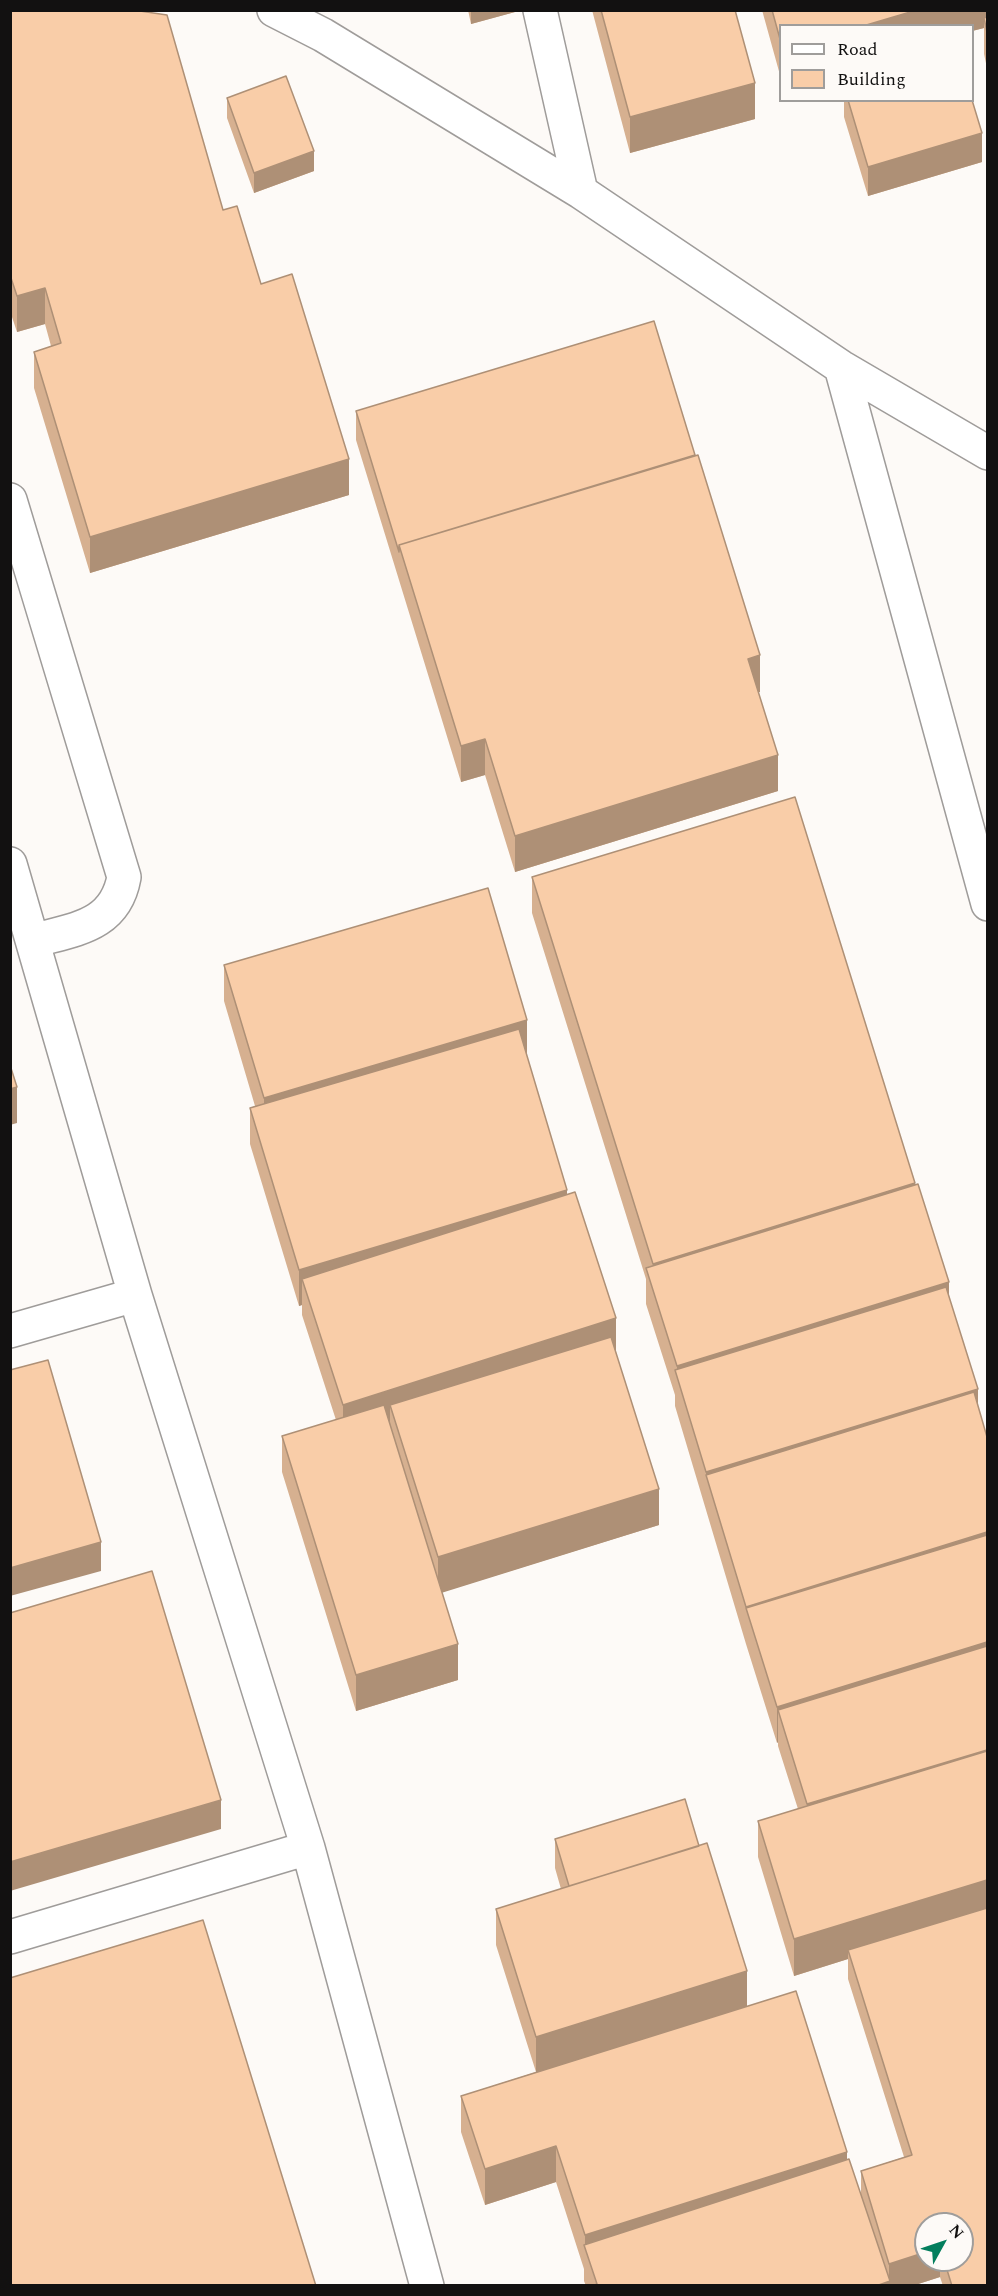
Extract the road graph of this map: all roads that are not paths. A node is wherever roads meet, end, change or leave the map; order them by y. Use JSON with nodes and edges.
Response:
{"nodes":[{"id":1,"x":274,"y":10,"type":"edge"},
{"id":2,"x":540,"y":10,"type":"edge"},
{"id":3,"x":581,"y":192,"type":"junction"},
{"id":4,"x":841,"y":367,"type":"junction"},
{"id":5,"x":987,"y":453,"type":"edge"},
{"id":6,"x":10,"y":500,"type":"edge"},
{"id":7,"x":10,"y":864,"type":"edge"},
{"id":8,"x":987,"y":904,"type":"edge"},
{"id":9,"x":33,"y":942,"type":"junction"},
{"id":10,"x":135,"y":1295,"type":"junction"},
{"id":11,"x":10,"y":1331,"type":"edge"},
{"id":12,"x":308,"y":1848,"type":"junction"},
{"id":13,"x":10,"y":1937,"type":"edge"},
{"id":14,"x":427,"y":2286,"type":"edge"}],
"edges":[{"from":1,"to":3,"type":"lane"},
{"from":2,"to":3,"type":"lane"},
{"from":3,"to":4,"type":"lane"},
{"from":4,"to":5,"type":"lane"},
{"from":4,"to":8,"type":"lane"},
{"from":6,"to":9,"type":"lane"},
{"from":7,"to":9,"type":"lane"},
{"from":9,"to":10,"type":"lane"},
{"from":10,"to":11,"type":"lane"},
{"from":10,"to":12,"type":"lane"},
{"from":12,"to":13,"type":"lane"},
{"from":12,"to":14,"type":"lane"}]}
